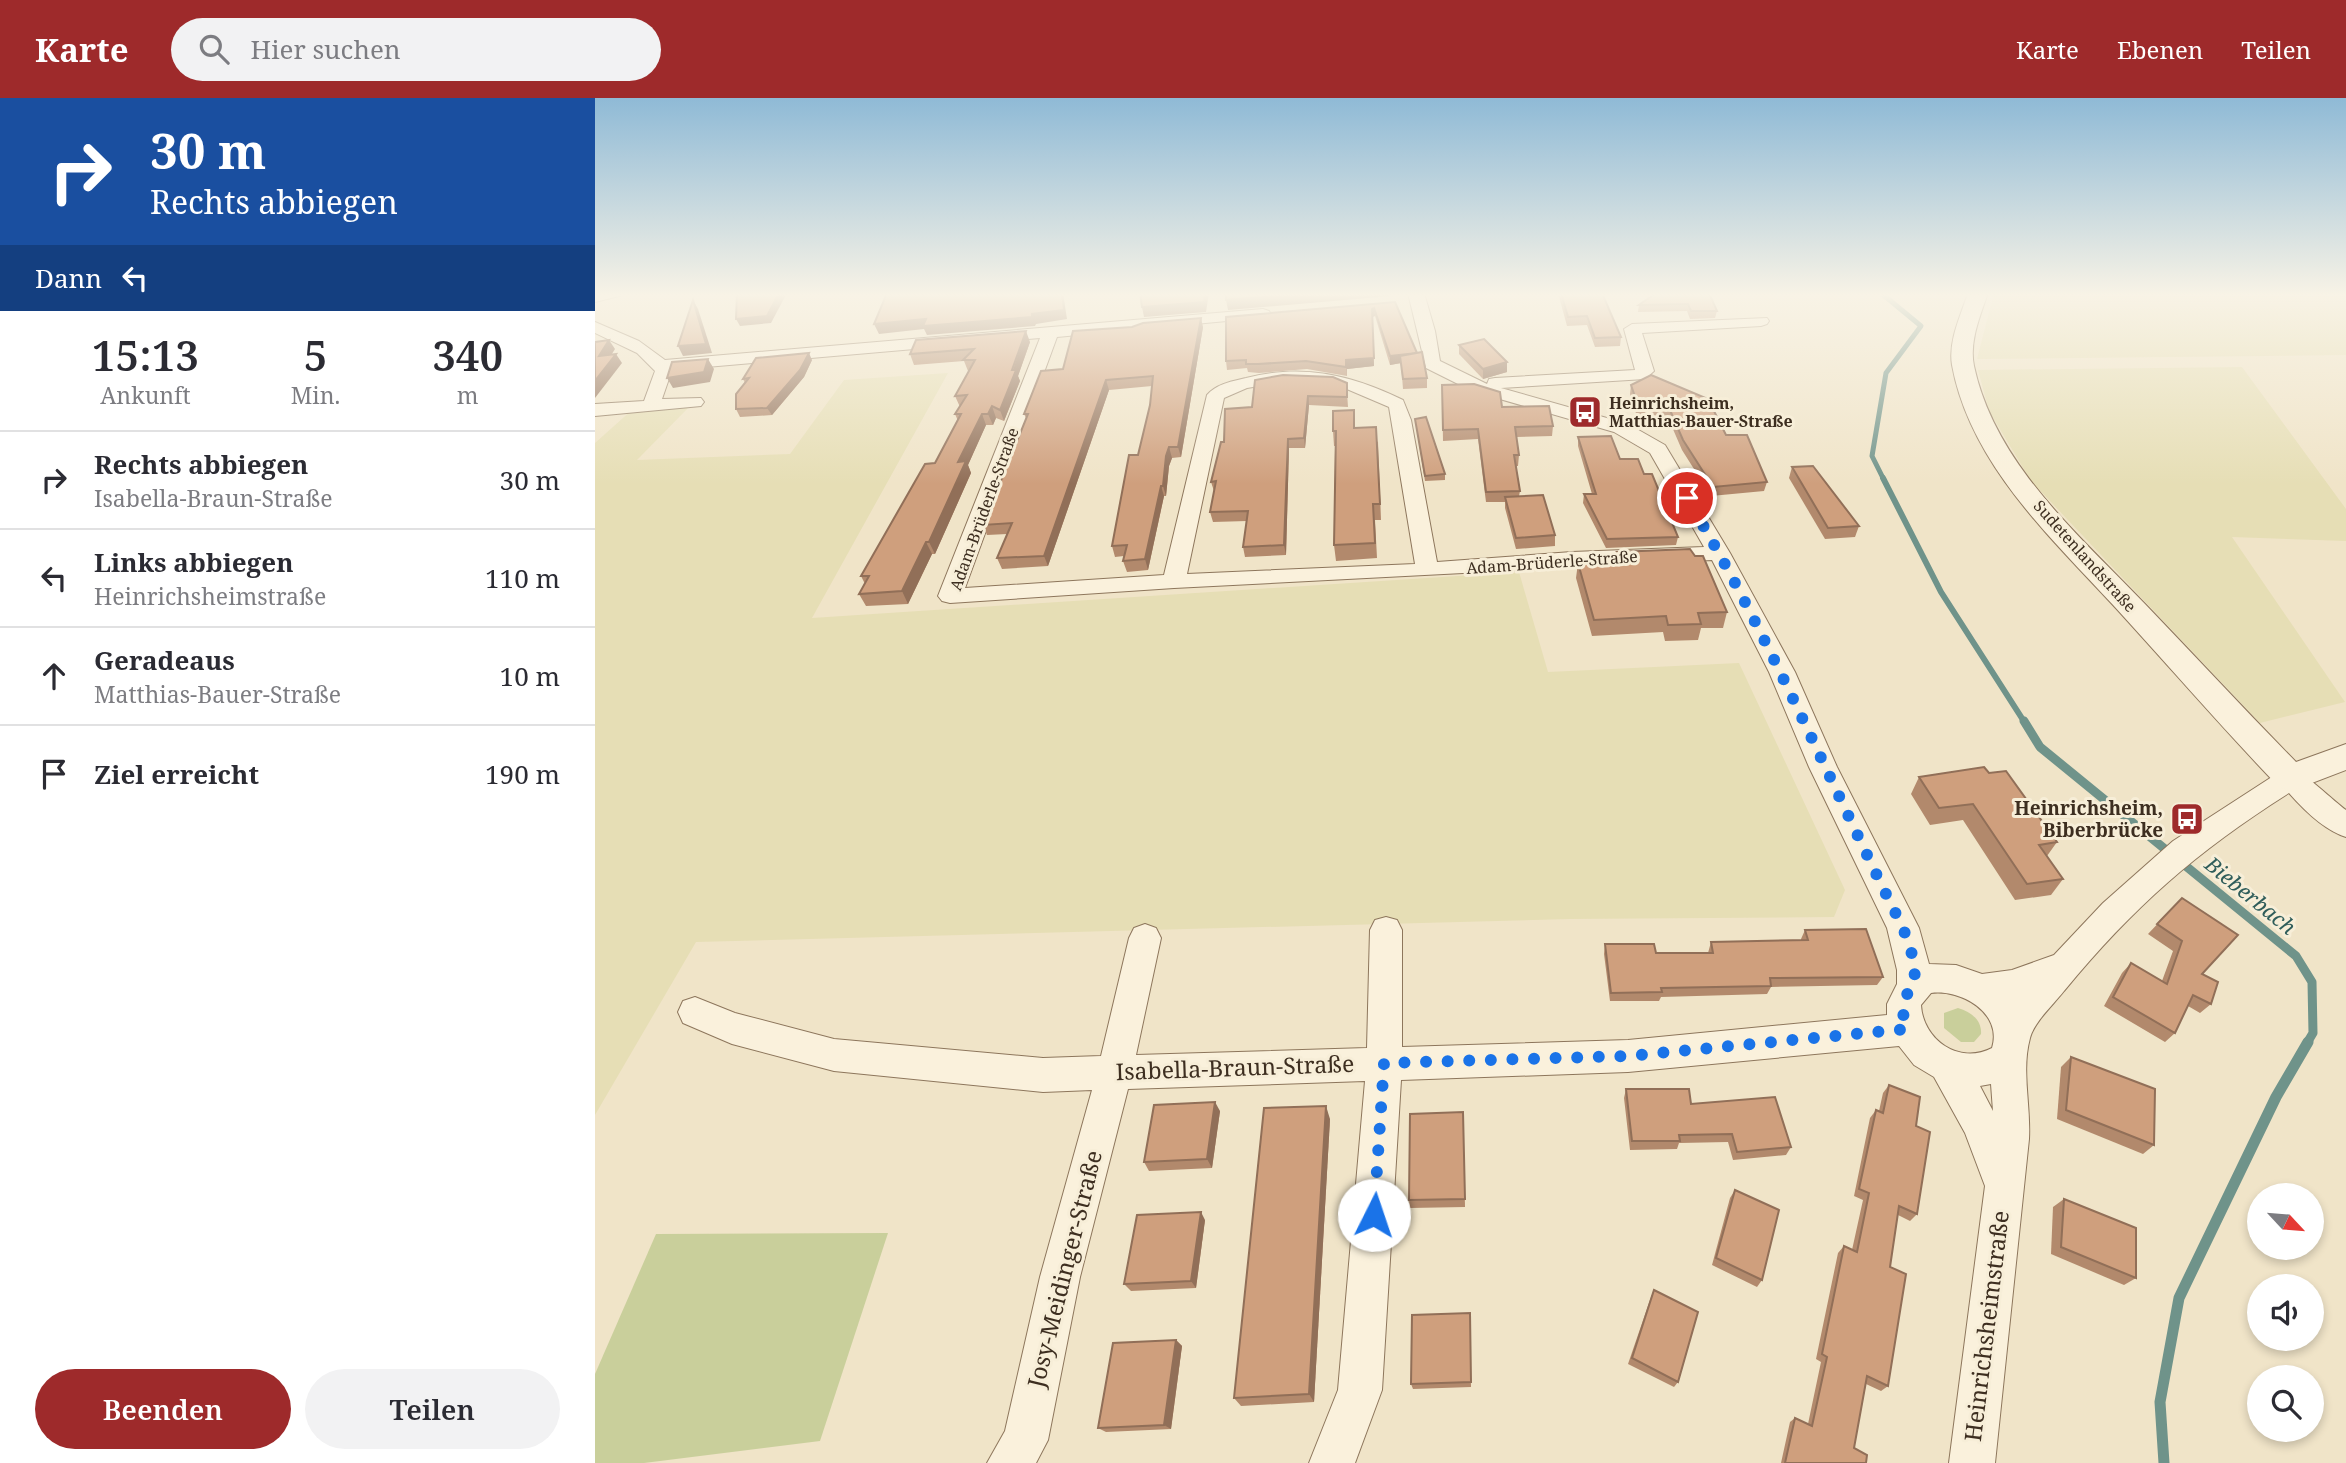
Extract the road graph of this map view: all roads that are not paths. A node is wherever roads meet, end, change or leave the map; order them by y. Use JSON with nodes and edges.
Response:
{"nodes":[{"id":1,"x":651,"y":357,"type":"edge"},
{"id":2,"x":768,"y":357,"type":"edge"},
{"id":3,"x":1042,"y":357,"type":"edge"},
{"id":4,"x":1430,"y":357,"type":"edge"},
{"id":5,"x":1640,"y":357,"type":"edge"},
{"id":6,"x":1963,"y":357,"type":"edge"},
{"id":7,"x":661,"y":366,"type":"junction"},
{"id":8,"x":1478,"y":387,"type":"junction"},
{"id":9,"x":695,"y":401,"type":"dead end"},
{"id":10,"x":651,"y":405,"type":"junction"},
{"id":11,"x":595,"y":410,"type":"edge"},
{"id":12,"x":1719,"y":553,"type":"junction"},
{"id":13,"x":1427,"y":570,"type":"junction"},
{"id":14,"x":1174,"y":580,"type":"junction"},
{"id":15,"x":2346,"y":756,"type":"edge"},
{"id":16,"x":2291,"y":778,"type":"junction"},
{"id":17,"x":2346,"y":825,"type":"edge"},
{"id":18,"x":1886,"y":894,"type":"junction"},
{"id":19,"x":1386,"y":930,"type":"dead end"},
{"id":20,"x":1145,"y":938,"type":"dead end"},
{"id":21,"x":2068,"y":963,"type":"junction"},
{"id":22,"x":1970,"y":985,"type":"junction"},
{"id":23,"x":1913,"y":986,"type":"junction"},
{"id":24,"x":695,"y":1012,"type":"dead end"},
{"id":25,"x":1907,"y":1029,"type":"junction"},
{"id":26,"x":2010,"y":1046,"type":"junction"},
{"id":27,"x":1384,"y":1063,"type":"junction"},
{"id":28,"x":1947,"y":1066,"type":"junction"},
{"id":29,"x":1115,"y":1072,"type":"junction"},
{"id":30,"x":2003,"y":1188,"type":"junction"},
{"id":31,"x":1010,"y":1463,"type":"edge"},
{"id":32,"x":1332,"y":1463,"type":"edge"},
{"id":33,"x":1972,"y":1463,"type":"edge"}],
"edges":[{"from":1,"to":7,"type":"street"},
{"from":2,"to":7,"type":"street"},
{"from":3,"to":14,"type":"street","name":"Adam-Brüderle-Straße"},
{"from":4,"to":8,"type":"street"},
{"from":5,"to":8,"type":"street"},
{"from":6,"to":16,"type":"street","name":"Sudetenlandstraße"},
{"from":7,"to":10,"type":"street"},
{"from":8,"to":12,"type":"street"},
{"from":9,"to":10,"type":"street"},
{"from":10,"to":11,"type":"street"},
{"from":12,"to":13,"type":"street","name":"Adam-Brüderle-Straße"},
{"from":12,"to":18,"type":"street"},
{"from":13,"to":14,"type":"street","name":"Adam-Brüderle-Straße"},
{"from":13,"to":14,"type":"street"},
{"from":15,"to":16,"type":"street","name":"Heinrichsheimstraße"},
{"from":16,"to":17,"type":"street"},
{"from":16,"to":21,"type":"street","name":"Heinrichsheimstraße"},
{"from":18,"to":22,"type":"street"},
{"from":18,"to":23,"type":"street"},
{"from":19,"to":27,"type":"street"},
{"from":20,"to":29,"type":"street","name":"Josy-Meidinger-Straße"},
{"from":21,"to":22,"type":"street","name":"Heinrichsheimstraße"},
{"from":21,"to":26,"type":"street","name":"Heinrichsheimstraße"},
{"from":22,"to":23,"type":"street","name":"Heinrichsheimstraße"},
{"from":22,"to":26,"type":"street","name":"Heinrichsheimstraße"},
{"from":23,"to":25,"type":"street"},
{"from":24,"to":29,"type":"street","name":"Isabella-Braun-Straße"},
{"from":25,"to":27,"type":"street","name":"Isabella-Braun-Straße"},
{"from":25,"to":28,"type":"street","name":"Heinrichsheimstraße"},
{"from":26,"to":28,"type":"street","name":"Heinrichsheimstraße"},
{"from":26,"to":30,"type":"street","name":"Heinrichsheimstraße"},
{"from":27,"to":29,"type":"street","name":"Isabella-Braun-Straße"},
{"from":27,"to":32,"type":"street"},
{"from":28,"to":30,"type":"street","name":"Heinrichsheimstraße"},
{"from":29,"to":31,"type":"street","name":"Josy-Meidinger-Straße"},
{"from":30,"to":33,"type":"street","name":"Heinrichsheimstraße"}]}
